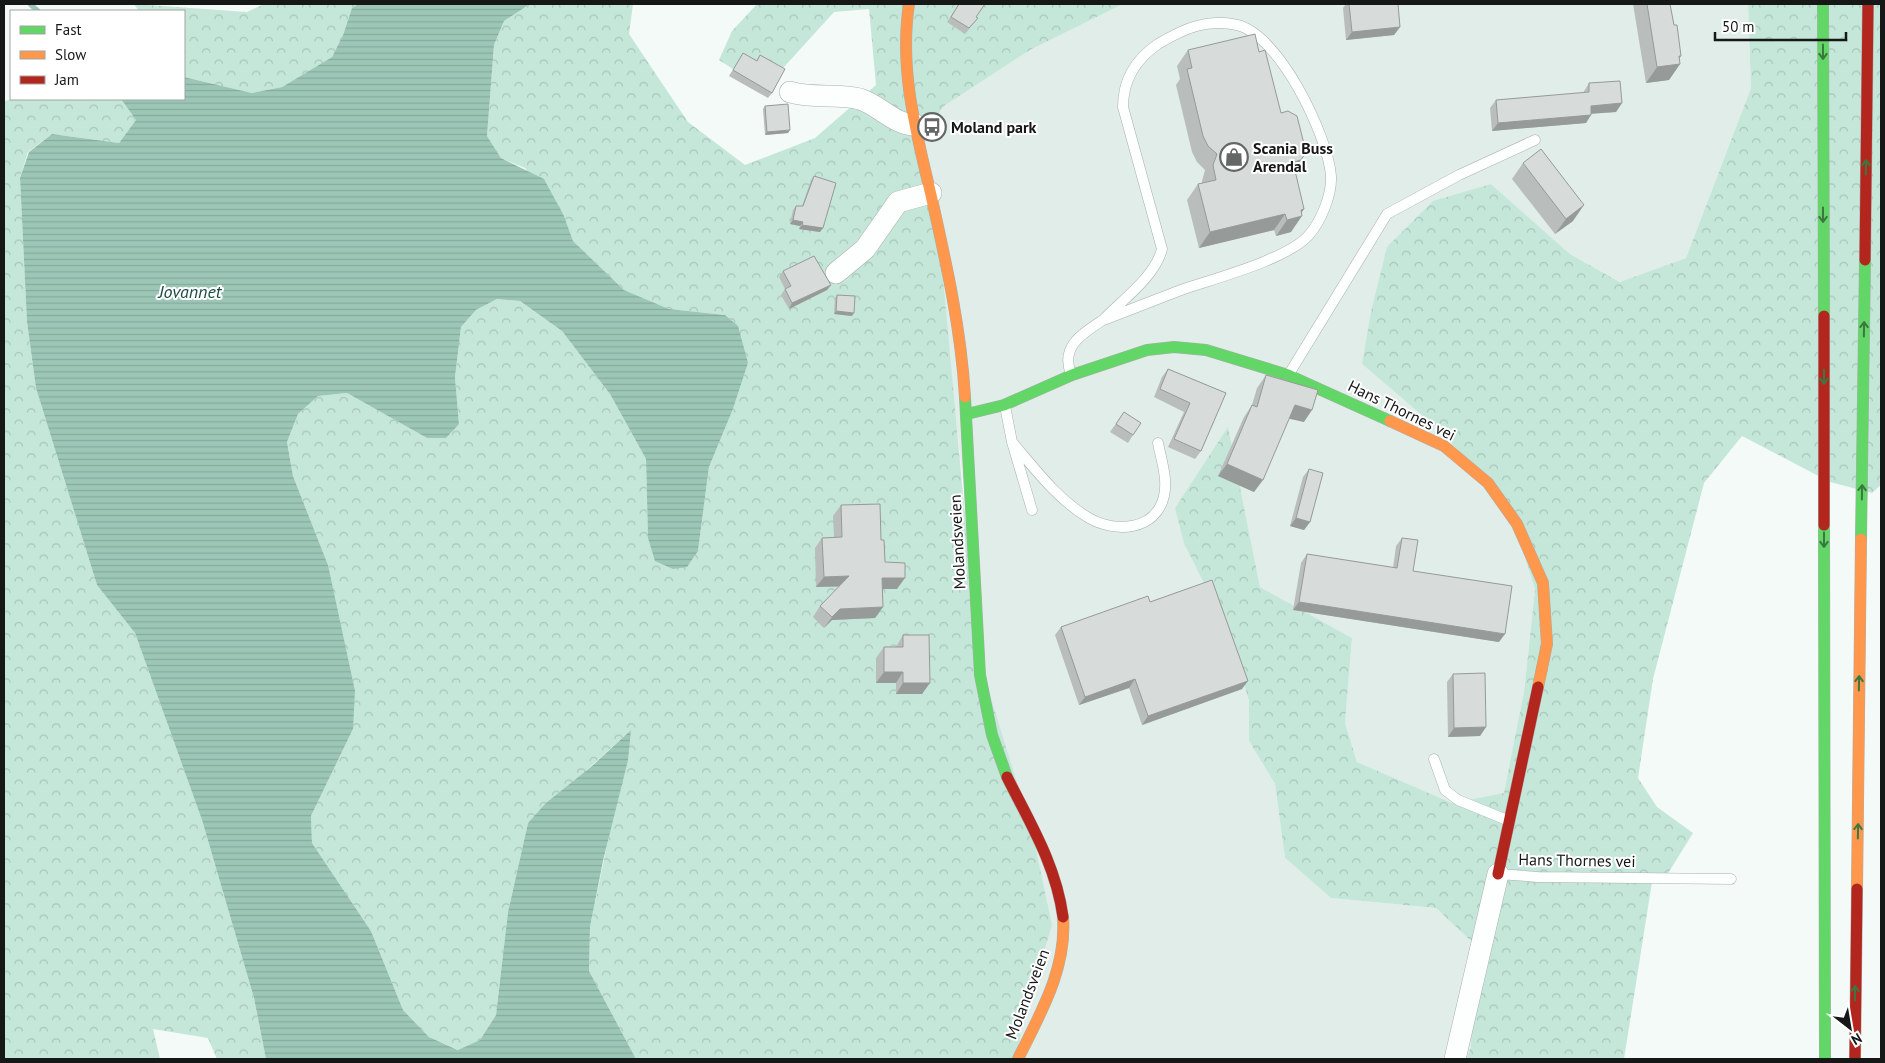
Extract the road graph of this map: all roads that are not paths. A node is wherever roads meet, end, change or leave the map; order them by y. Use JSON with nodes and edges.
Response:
{"nodes":[{"id":1,"x":909,"y":4,"type":"edge"},
{"id":2,"x":1823,"y":4,"type":"edge"},
{"id":3,"x":1868,"y":4,"type":"edge"},
{"id":4,"x":790,"y":92,"type":"dead end"},
{"id":5,"x":916,"y":125,"type":"junction"},
{"id":6,"x":1536,"y":140,"type":"dead end"},
{"id":7,"x":931,"y":193,"type":"junction"},
{"id":8,"x":836,"y":273,"type":"dead end"},
{"id":9,"x":1103,"y":320,"type":"junction"},
{"id":10,"x":1072,"y":375,"type":"junction"},
{"id":11,"x":1288,"y":375,"type":"junction"},
{"id":12,"x":1004,"y":405,"type":"junction"},
{"id":13,"x":967,"y":414,"type":"junction"},
{"id":14,"x":1012,"y":442,"type":"junction"},
{"id":15,"x":1158,"y":443,"type":"dead end"},
{"id":16,"x":1032,"y":510,"type":"dead end"},
{"id":17,"x":1434,"y":759,"type":"dead end"},
{"id":18,"x":1508,"y":820,"type":"junction"},
{"id":19,"x":1498,"y":874,"type":"junction"},
{"id":20,"x":1731,"y":878,"type":"dead end"},
{"id":21,"x":1018,"y":1059,"type":"edge"},
{"id":22,"x":1455,"y":1059,"type":"edge"},
{"id":23,"x":1826,"y":1059,"type":"edge"},
{"id":24,"x":1855,"y":1059,"type":"edge"}],
"edges":[{"from":1,"to":5,"type":"main road","name":"Molandsveien"},
{"from":2,"to":23,"type":"main road","one_way":true},
{"from":24,"to":3,"type":"main road","one_way":true},
{"from":4,"to":5,"type":"street"},
{"from":5,"to":7,"type":"main road","name":"Molandsveien"},
{"from":6,"to":11,"type":"lane"},
{"from":7,"to":8,"type":"street"},
{"from":7,"to":13,"type":"main road","name":"Molandsveien"},
{"from":9,"to":9,"type":"lane"},
{"from":9,"to":10,"type":"lane"},
{"from":10,"to":11,"type":"main road","name":"Hans Thornes vei"},
{"from":10,"to":12,"type":"main road","name":"Hans Thornes vei"},
{"from":11,"to":18,"type":"main road","name":"Hans Thornes vei"},
{"from":12,"to":13,"type":"main road","name":"Hans Thornes vei"},
{"from":12,"to":14,"type":"lane"},
{"from":13,"to":21,"type":"main road","name":"Molandsveien"},
{"from":14,"to":15,"type":"lane"},
{"from":14,"to":16,"type":"lane"},
{"from":17,"to":18,"type":"lane"},
{"from":18,"to":19,"type":"main road","name":"Hans Thornes vei"},
{"from":19,"to":20,"type":"lane","name":"Hans Thornes vei"},
{"from":19,"to":22,"type":"street"}]}
